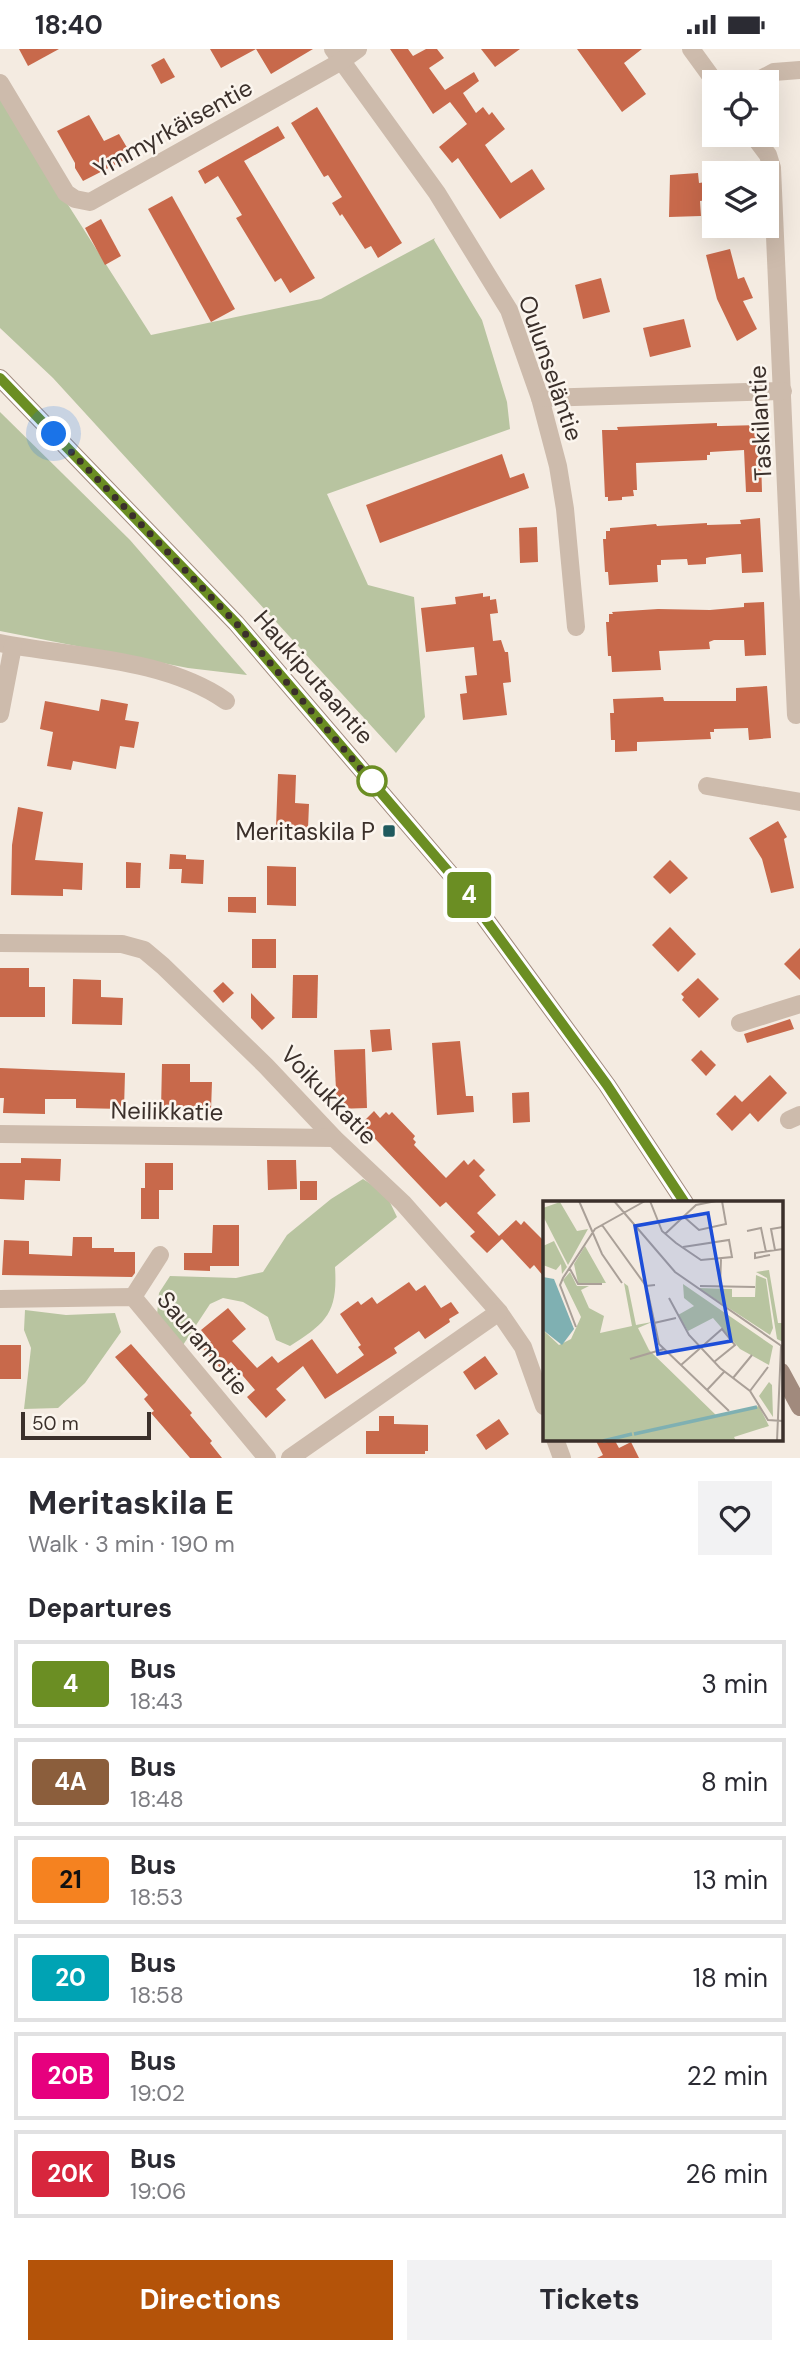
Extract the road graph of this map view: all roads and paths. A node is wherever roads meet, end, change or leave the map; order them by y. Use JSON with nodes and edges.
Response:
{"nodes":[{"id":1,"x":358,"y":49,"type":"edge"},
{"id":2,"x":691,"y":49,"type":"edge"},
{"id":3,"x":337,"y":56,"type":"edge"},
{"id":4,"x":706,"y":70,"type":"edge"},
{"id":5,"x":800,"y":70,"type":"edge"},
{"id":6,"x":779,"y":72,"type":"edge"},
{"id":7,"x":0,"y":83,"type":"edge"},
{"id":8,"x":762,"y":147,"type":"edge"},
{"id":9,"x":0,"y":377,"type":"edge"},
{"id":10,"x":783,"y":391,"type":"junction"},
{"id":11,"x":540,"y":398,"type":"junction"},
{"id":12,"x":576,"y":627,"type":"dead end"},
{"id":13,"x":7,"y":645,"type":"edge"},
{"id":14,"x":226,"y":701,"type":"dead end"},
{"id":15,"x":0,"y":714,"type":"edge"},
{"id":16,"x":796,"y":715,"type":"dead end"},
{"id":17,"x":707,"y":786,"type":"dead end"},
{"id":18,"x":800,"y":802,"type":"edge"},
{"id":19,"x":0,"y":943,"type":"edge"},
{"id":20,"x":800,"y":1004,"type":"edge"},
{"id":21,"x":740,"y":1023,"type":"dead end"},
{"id":22,"x":0,"y":1134,"type":"edge"},
{"id":23,"x":334,"y":1138,"type":"junction"},
{"id":24,"x":684,"y":1201,"type":"edge"},
{"id":25,"x":160,"y":1255,"type":"dead end"},
{"id":26,"x":133,"y":1297,"type":"junction"},
{"id":27,"x":0,"y":1299,"type":"edge"},
{"id":28,"x":499,"y":1312,"type":"junction"},
{"id":29,"x":782,"y":1374,"type":"edge"},
{"id":30,"x":543,"y":1403,"type":"edge"},
{"id":31,"x":800,"y":1408,"type":"edge"},
{"id":32,"x":556,"y":1441,"type":"edge"},
{"id":33,"x":267,"y":1458,"type":"edge"},
{"id":34,"x":290,"y":1458,"type":"edge"},
{"id":35,"x":562,"y":1458,"type":"edge"}],
"edges":[{"from":1,"to":3,"type":"street","name":"Ymmyrkäisentie"},
{"from":2,"to":4,"type":"street"},
{"from":3,"to":7,"type":"street","name":"Ymmyrkäisentie"},
{"from":3,"to":11,"type":"street","name":"Oulunseläntie"},
{"from":5,"to":6,"type":"street"},
{"from":8,"to":10,"type":"street","name":"Taskilantie"},
{"from":9,"to":24,"type":"main road","name":"Haukiputaantie"},
{"from":10,"to":11,"type":"street"},
{"from":10,"to":16,"type":"street","name":"Taskilantie"},
{"from":11,"to":12,"type":"street","name":"Oulunseläntie"},
{"from":13,"to":14,"type":"street"},
{"from":13,"to":15,"type":"street"},
{"from":17,"to":18,"type":"street"},
{"from":19,"to":23,"type":"street","name":"Voikukkatie"},
{"from":20,"to":21,"type":"street"},
{"from":22,"to":23,"type":"street","name":"Neilikkatie"},
{"from":23,"to":28,"type":"street","name":"Voikukkatie"},
{"from":25,"to":26,"type":"street"},
{"from":26,"to":27,"type":"street","name":"Sauramotie"},
{"from":26,"to":33,"type":"street","name":"Sauramotie"},
{"from":28,"to":30,"type":"street","name":"Voikukkatie"},
{"from":28,"to":34,"type":"street"},
{"from":29,"to":31,"type":"main road"},
{"from":32,"to":35,"type":"street"}]}
